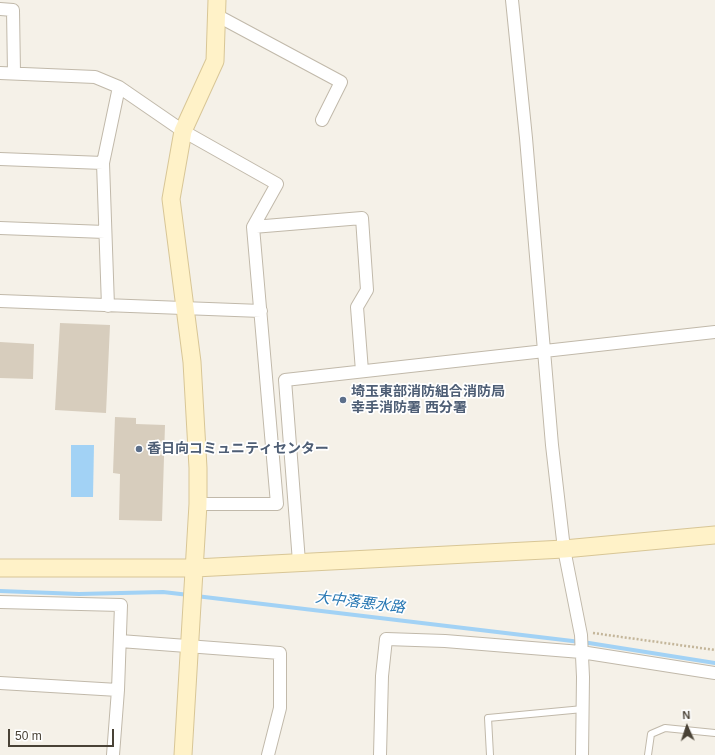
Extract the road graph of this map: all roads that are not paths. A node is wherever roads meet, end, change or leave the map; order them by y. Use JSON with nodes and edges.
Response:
{"nodes":[{"id":1,"x":512,"y":0,"type":"edge"},
{"id":2,"x":218,"y":8,"type":"edge"},
{"id":3,"x":0,"y":9,"type":"edge"},
{"id":4,"x":0,"y":73,"type":"edge"},
{"id":5,"x":14,"y":73,"type":"junction"},
{"id":6,"x":119,"y":87,"type":"junction"},
{"id":7,"x":322,"y":120,"type":"dead end"},
{"id":8,"x":184,"y":131,"type":"junction"},
{"id":9,"x":0,"y":159,"type":"edge"},
{"id":10,"x":103,"y":163,"type":"junction"},
{"id":11,"x":253,"y":227,"type":"junction"},
{"id":12,"x":0,"y":228,"type":"edge"},
{"id":13,"x":105,"y":232,"type":"junction"},
{"id":14,"x":0,"y":301,"type":"edge"},
{"id":15,"x":108,"y":306,"type":"junction"},
{"id":16,"x":185,"y":309,"type":"junction"},
{"id":17,"x":260,"y":311,"type":"junction"},
{"id":18,"x":715,"y":332,"type":"edge"},
{"id":19,"x":544,"y":351,"type":"junction"},
{"id":20,"x":362,"y":371,"type":"junction"},
{"id":21,"x":198,"y":504,"type":"junction"},
{"id":22,"x":715,"y":535,"type":"edge"},
{"id":23,"x":564,"y":549,"type":"junction"},
{"id":24,"x":300,"y":562,"type":"junction"},
{"id":25,"x":0,"y":568,"type":"edge"},
{"id":26,"x":194,"y":568,"type":"junction"},
{"id":27,"x":0,"y":602,"type":"edge"},
{"id":28,"x":120,"y":641,"type":"junction"},
{"id":29,"x":581,"y":641,"type":"junction"},
{"id":30,"x":189,"y":645,"type":"junction"},
{"id":31,"x":715,"y":673,"type":"edge"},
{"id":32,"x":0,"y":683,"type":"edge"},
{"id":33,"x":118,"y":690,"type":"junction"},
{"id":34,"x":583,"y":709,"type":"junction"},
{"id":35,"x":715,"y":733,"type":"edge"},
{"id":36,"x":113,"y":755,"type":"edge"},
{"id":37,"x":183,"y":755,"type":"edge"},
{"id":38,"x":268,"y":755,"type":"edge"},
{"id":39,"x":380,"y":755,"type":"edge"},
{"id":40,"x":490,"y":755,"type":"edge"},
{"id":41,"x":582,"y":755,"type":"edge"},
{"id":42,"x":648,"y":755,"type":"edge"}],
"edges":[{"from":1,"to":19,"type":"street"},
{"from":2,"to":7,"type":"street"},
{"from":2,"to":8,"type":"street"},
{"from":3,"to":5,"type":"street"},
{"from":4,"to":5,"type":"street"},
{"from":5,"to":6,"type":"street"},
{"from":6,"to":8,"type":"street"},
{"from":6,"to":10,"type":"street"},
{"from":8,"to":11,"type":"street"},
{"from":8,"to":16,"type":"street"},
{"from":9,"to":10,"type":"street"},
{"from":10,"to":13,"type":"street"},
{"from":11,"to":17,"type":"street"},
{"from":11,"to":20,"type":"street"},
{"from":12,"to":13,"type":"street"},
{"from":13,"to":15,"type":"street"},
{"from":14,"to":15,"type":"street"},
{"from":15,"to":16,"type":"street"},
{"from":16,"to":17,"type":"street"},
{"from":16,"to":21,"type":"street"},
{"from":17,"to":21,"type":"street"},
{"from":18,"to":19,"type":"street"},
{"from":19,"to":20,"type":"street"},
{"from":19,"to":23,"type":"street"},
{"from":20,"to":24,"type":"street"},
{"from":21,"to":26,"type":"street"},
{"from":22,"to":23,"type":"street"},
{"from":23,"to":24,"type":"street"},
{"from":23,"to":29,"type":"street"},
{"from":24,"to":26,"type":"street"},
{"from":25,"to":26,"type":"street"},
{"from":26,"to":30,"type":"street"},
{"from":27,"to":28,"type":"street"},
{"from":28,"to":30,"type":"street"},
{"from":28,"to":33,"type":"street"},
{"from":29,"to":31,"type":"street"},
{"from":29,"to":34,"type":"street"},
{"from":29,"to":39,"type":"street"},
{"from":30,"to":37,"type":"street"},
{"from":30,"to":38,"type":"street"},
{"from":32,"to":33,"type":"street"},
{"from":33,"to":36,"type":"street"},
{"from":34,"to":40,"type":"lane"},
{"from":34,"to":41,"type":"street"},
{"from":35,"to":42,"type":"lane"}]}
